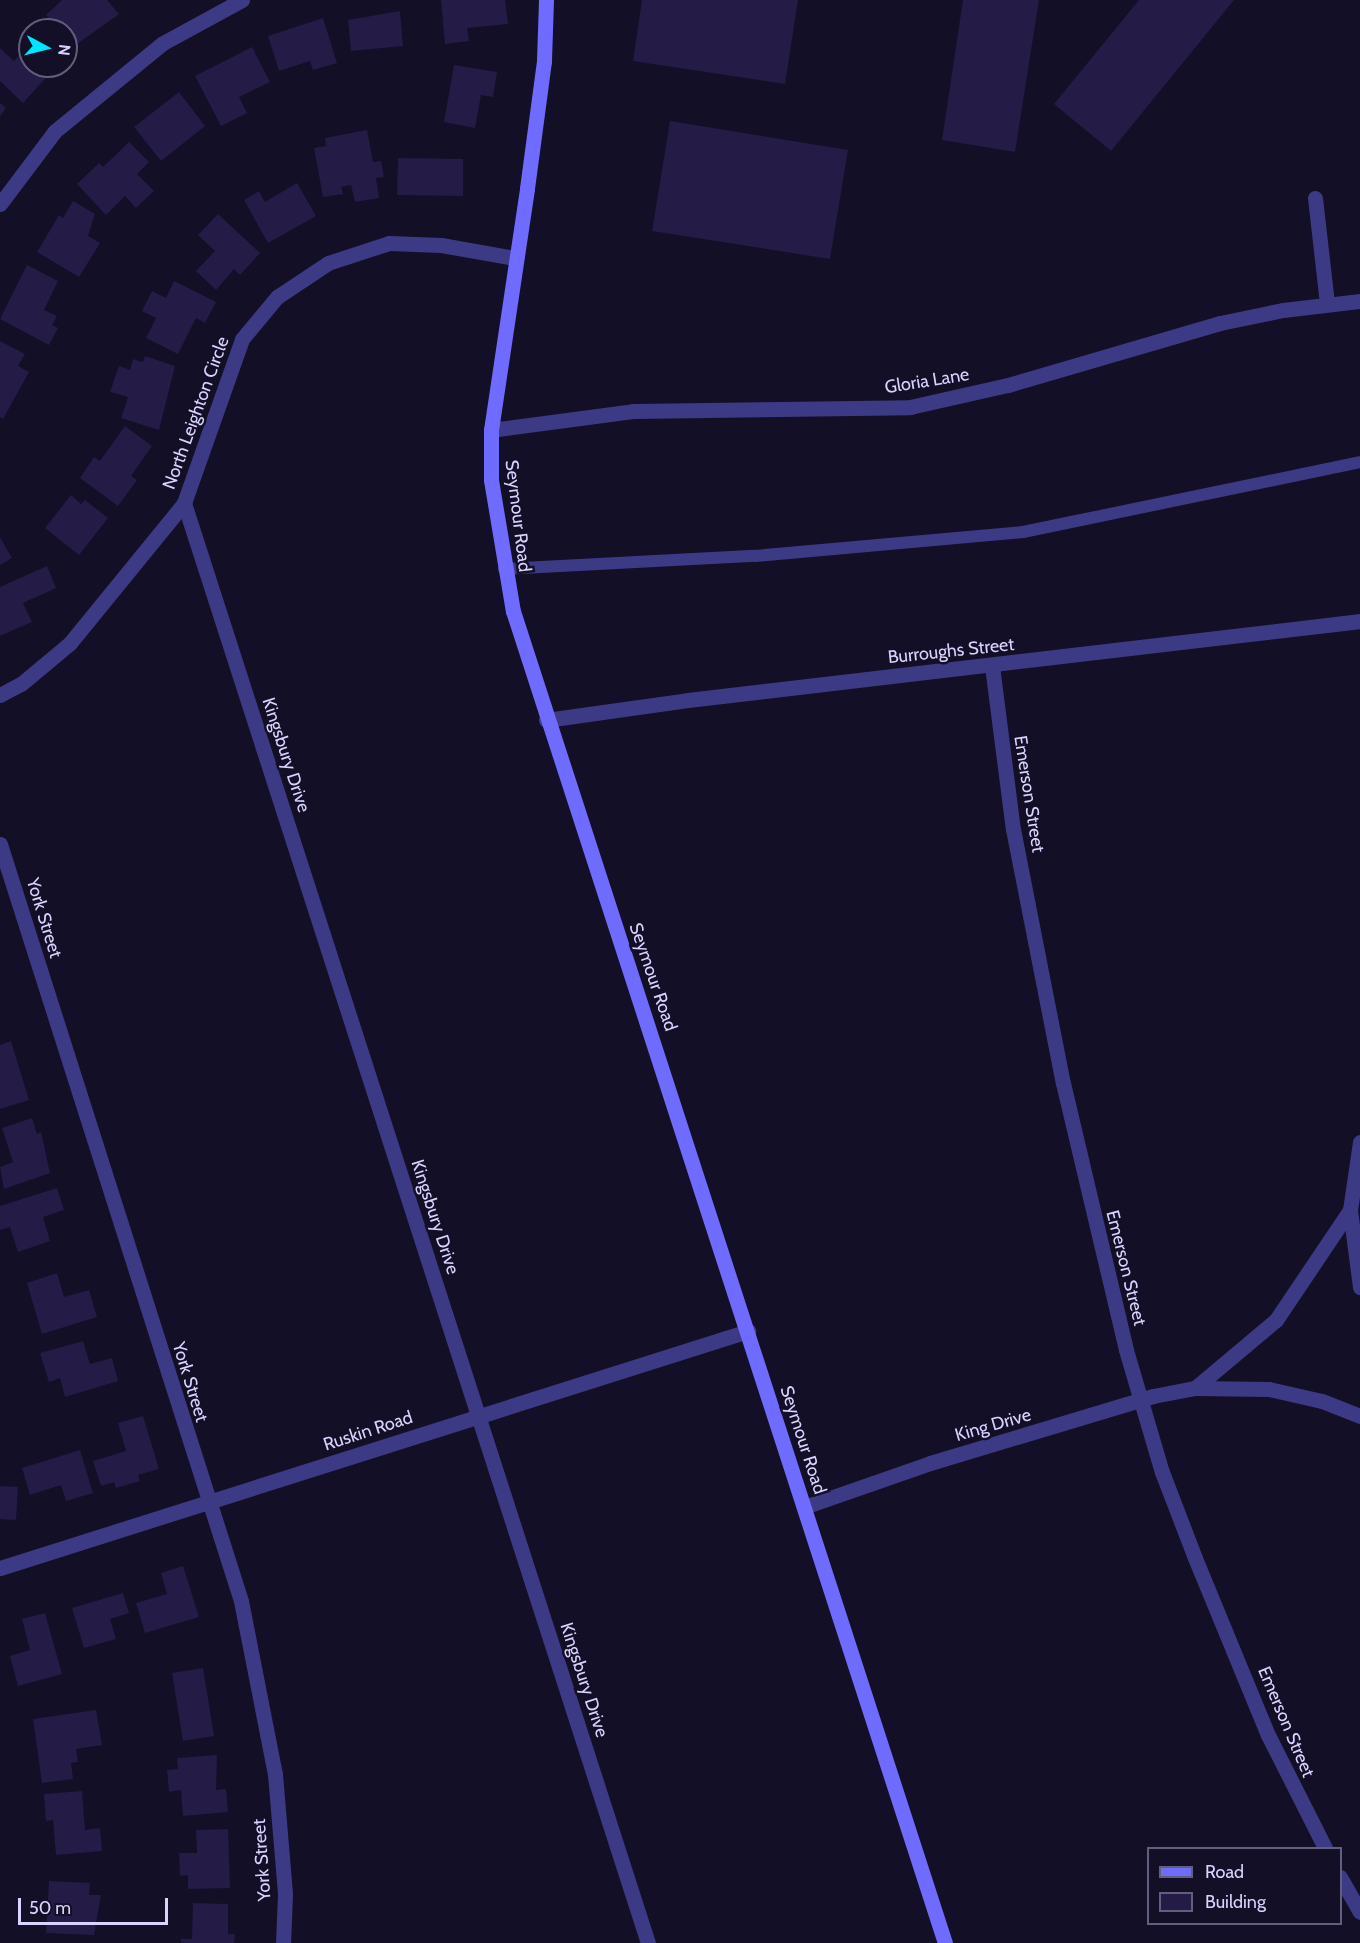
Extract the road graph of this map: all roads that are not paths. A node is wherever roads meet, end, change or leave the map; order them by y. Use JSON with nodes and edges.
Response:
{"nodes":[{"id":1,"x":242,"y":0,"type":"edge"},
{"id":2,"x":546,"y":0,"type":"edge"},
{"id":3,"x":1315,"y":198,"type":"dead end"},
{"id":4,"x":0,"y":204,"type":"edge"},
{"id":5,"x":515,"y":258,"type":"junction"},
{"id":6,"x":1360,"y":301,"type":"edge"},
{"id":7,"x":1327,"y":303,"type":"junction"},
{"id":8,"x":491,"y":430,"type":"junction"},
{"id":9,"x":1360,"y":462,"type":"edge"},
{"id":10,"x":184,"y":503,"type":"junction"},
{"id":11,"x":504,"y":569,"type":"junction"},
{"id":12,"x":1360,"y":621,"type":"edge"},
{"id":13,"x":992,"y":666,"type":"junction"},
{"id":14,"x":0,"y":695,"type":"edge"},
{"id":15,"x":546,"y":720,"type":"junction"},
{"id":16,"x":0,"y":844,"type":"edge"},
{"id":17,"x":1360,"y":1142,"type":"edge"},
{"id":18,"x":1350,"y":1210,"type":"junction"},
{"id":19,"x":1360,"y":1287,"type":"edge"},
{"id":20,"x":748,"y":1331,"type":"junction"},
{"id":21,"x":1195,"y":1388,"type":"junction"},
{"id":22,"x":1140,"y":1399,"type":"junction"},
{"id":23,"x":1360,"y":1416,"type":"edge"},
{"id":24,"x":479,"y":1417,"type":"junction"},
{"id":25,"x":207,"y":1503,"type":"junction"},
{"id":26,"x":804,"y":1507,"type":"junction"},
{"id":27,"x":0,"y":1568,"type":"edge"},
{"id":28,"x":1324,"y":1847,"type":"edge"},
{"id":29,"x":1342,"y":1879,"type":"edge"},
{"id":30,"x":1360,"y":1912,"type":"edge"},
{"id":31,"x":283,"y":1943,"type":"edge"},
{"id":32,"x":648,"y":1943,"type":"edge"},
{"id":33,"x":945,"y":1943,"type":"edge"}],
"edges":[{"from":1,"to":4,"type":"street"},
{"from":2,"to":5,"type":"street","name":"Seymour Road"},
{"from":3,"to":7,"type":"street"},
{"from":5,"to":8,"type":"street","name":"Seymour Road"},
{"from":5,"to":10,"type":"street","name":"North Leighton Circle"},
{"from":6,"to":7,"type":"street","name":"Gloria Lane"},
{"from":7,"to":8,"type":"street","name":"Gloria Lane"},
{"from":8,"to":11,"type":"street","name":"Seymour Road"},
{"from":9,"to":11,"type":"lane"},
{"from":10,"to":14,"type":"street","name":"North Leighton Circle"},
{"from":10,"to":24,"type":"street","name":"Kingsbury Drive"},
{"from":11,"to":15,"type":"street","name":"Seymour Road"},
{"from":12,"to":13,"type":"street","name":"Burroughs Street"},
{"from":13,"to":15,"type":"street","name":"Burroughs Street"},
{"from":13,"to":22,"type":"street","name":"Emerson Street"},
{"from":15,"to":20,"type":"street","name":"Seymour Road"},
{"from":16,"to":25,"type":"street","name":"York Street"},
{"from":17,"to":18,"type":"street"},
{"from":18,"to":19,"type":"street"},
{"from":18,"to":21,"type":"street","name":"King Drive"},
{"from":20,"to":24,"type":"street","name":"Ruskin Road"},
{"from":20,"to":26,"type":"street","name":"Seymour Road"},
{"from":21,"to":22,"type":"street","name":"King Drive"},
{"from":21,"to":23,"type":"street","name":"King Drive"},
{"from":22,"to":26,"type":"street","name":"King Drive"},
{"from":22,"to":28,"type":"street","name":"Emerson Street"},
{"from":24,"to":25,"type":"street","name":"Ruskin Road"},
{"from":24,"to":32,"type":"street","name":"Kingsbury Drive"},
{"from":25,"to":27,"type":"street","name":"Ruskin Road"},
{"from":25,"to":31,"type":"street","name":"York Street"},
{"from":26,"to":33,"type":"street","name":"Seymour Road"},
{"from":29,"to":30,"type":"street"}]}
